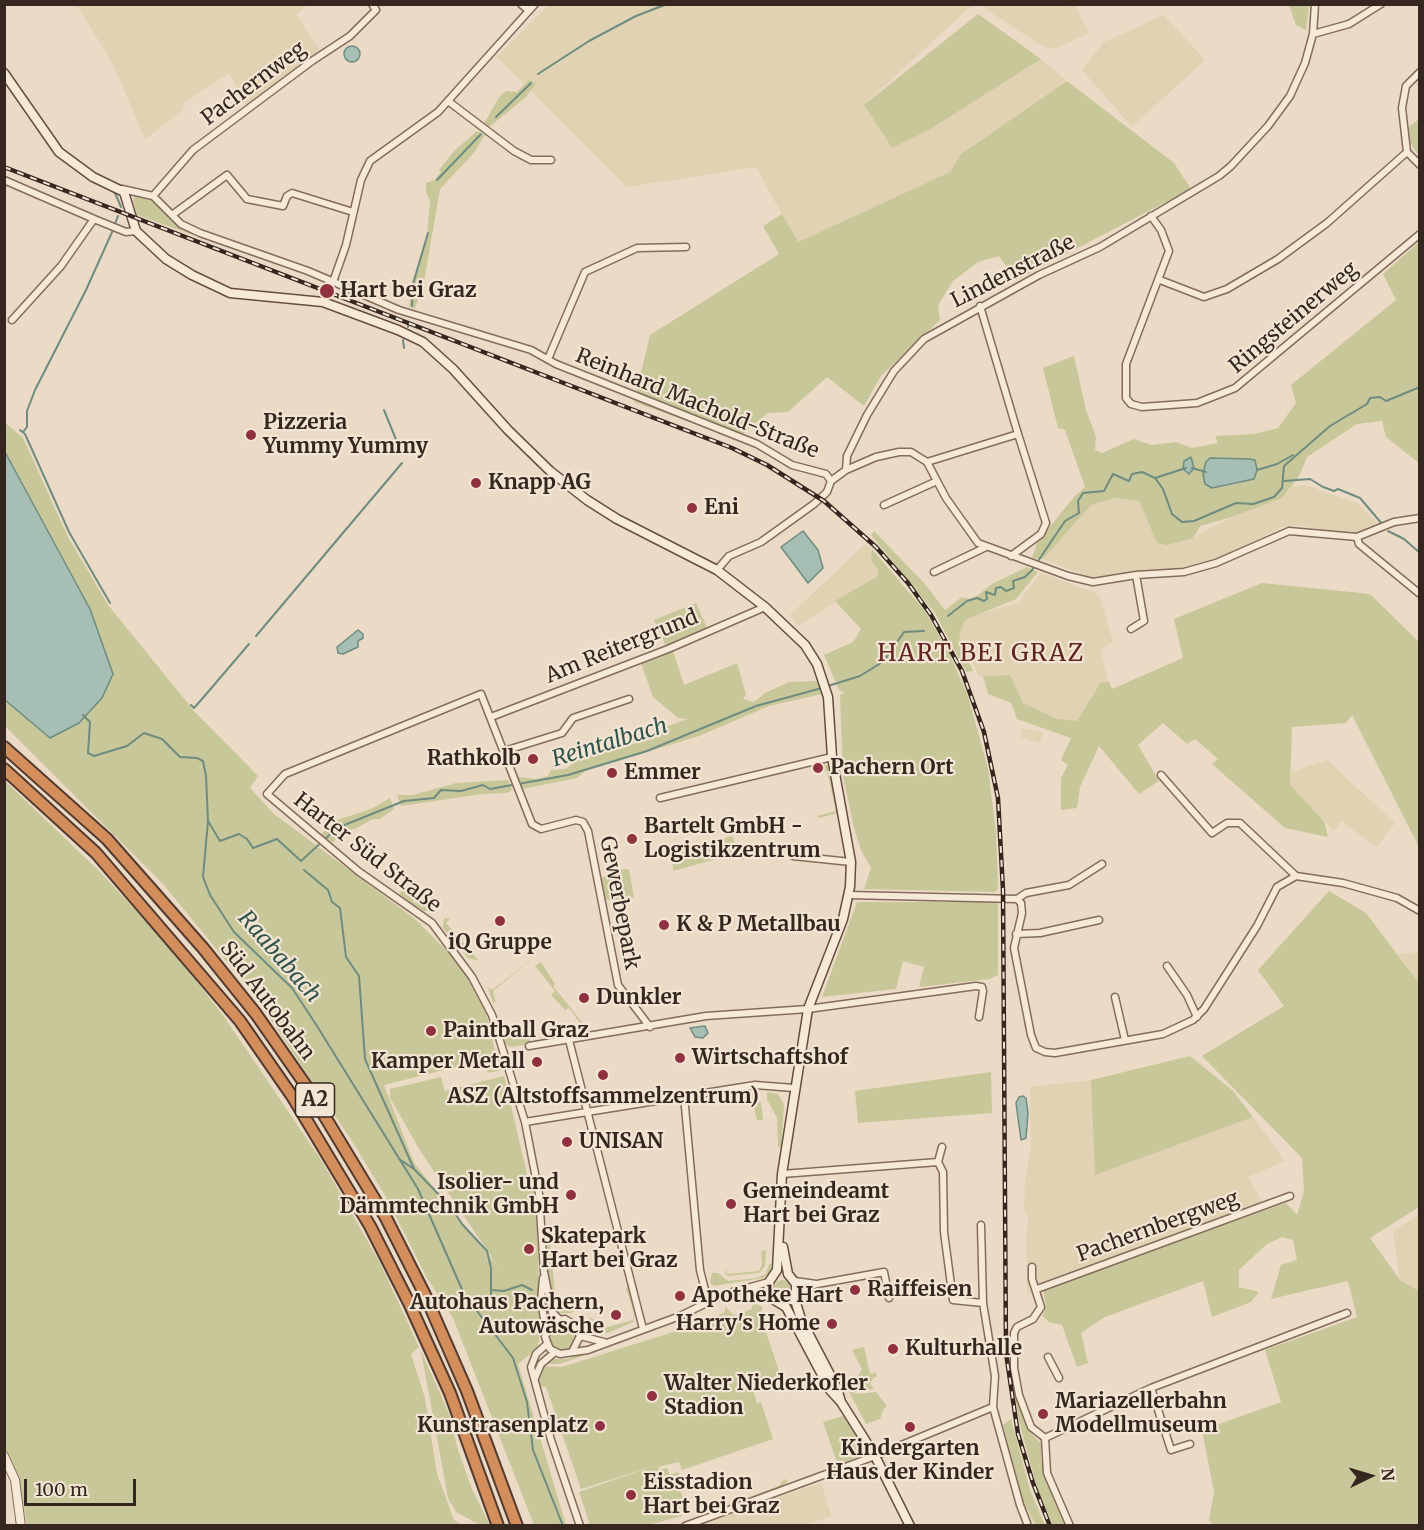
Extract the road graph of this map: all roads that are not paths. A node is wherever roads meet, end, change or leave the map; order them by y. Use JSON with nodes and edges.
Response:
{"nodes":[{"id":1,"x":372,"y":4,"type":"edge"},
{"id":2,"x":521,"y":4,"type":"edge"},
{"id":3,"x":535,"y":4,"type":"edge"},
{"id":4,"x":1315,"y":4,"type":"edge"},
{"id":5,"x":1381,"y":4,"type":"edge"},
{"id":6,"x":528,"y":10,"type":"junction"},
{"id":7,"x":1313,"y":34,"type":"junction"},
{"id":8,"x":1419,"y":72,"type":"edge"},
{"id":9,"x":4,"y":73,"type":"edge"},
{"id":10,"x":448,"y":102,"type":"junction"},
{"id":11,"x":1407,"y":152,"type":"junction"},
{"id":12,"x":551,"y":160,"type":"dead end"},
{"id":13,"x":1419,"y":165,"type":"edge"},
{"id":14,"x":4,"y":180,"type":"edge"},
{"id":15,"x":122,"y":189,"type":"junction"},
{"id":16,"x":153,"y":196,"type":"junction"},
{"id":17,"x":353,"y":212,"type":"junction"},
{"id":18,"x":172,"y":215,"type":"junction"},
{"id":19,"x":1151,"y":216,"type":"junction"},
{"id":20,"x":94,"y":219,"type":"junction"},
{"id":21,"x":136,"y":231,"type":"junction"},
{"id":22,"x":1419,"y":234,"type":"edge"},
{"id":23,"x":686,"y":247,"type":"dead end"},
{"id":24,"x":1160,"y":280,"type":"junction"},
{"id":25,"x":333,"y":282,"type":"junction"},
{"id":26,"x":980,"y":306,"type":"junction"},
{"id":27,"x":12,"y":320,"type":"dead end"},
{"id":28,"x":548,"y":359,"type":"junction"},
{"id":29,"x":1018,"y":434,"type":"junction"},
{"id":30,"x":927,"y":462,"type":"junction"},
{"id":31,"x":846,"y":470,"type":"junction"},
{"id":32,"x":937,"y":481,"type":"junction"},
{"id":33,"x":831,"y":482,"type":"junction"},
{"id":34,"x":884,"y":505,"type":"dead end"},
{"id":35,"x":1419,"y":518,"type":"edge"},
{"id":36,"x":1357,"y":537,"type":"junction"},
{"id":37,"x":986,"y":547,"type":"junction"},
{"id":38,"x":1011,"y":556,"type":"junction"},
{"id":39,"x":717,"y":570,"type":"junction"},
{"id":40,"x":934,"y":572,"type":"dead end"},
{"id":41,"x":1136,"y":575,"type":"junction"},
{"id":42,"x":1419,"y":594,"type":"edge"},
{"id":43,"x":765,"y":607,"type":"junction"},
{"id":44,"x":1131,"y":629,"type":"dead end"},
{"id":45,"x":629,"y":699,"type":"dead end"},
{"id":46,"x":491,"y":717,"type":"junction"},
{"id":47,"x":4,"y":747,"type":"edge"},
{"id":48,"x":504,"y":750,"type":"junction"},
{"id":49,"x":832,"y":757,"type":"junction"},
{"id":50,"x":4,"y":769,"type":"edge"},
{"id":51,"x":285,"y":774,"type":"joint"},
{"id":52,"x":1161,"y":775,"type":"dead end"},
{"id":53,"x":660,"y":798,"type":"dead end"},
{"id":54,"x":793,"y":856,"type":"dead end"},
{"id":55,"x":851,"y":862,"type":"junction"},
{"id":56,"x":1102,"y":864,"type":"dead end"},
{"id":57,"x":1296,"y":876,"type":"junction"},
{"id":58,"x":849,"y":895,"type":"junction"},
{"id":59,"x":1017,"y":899,"type":"junction"},
{"id":60,"x":1419,"y":911,"type":"edge"},
{"id":61,"x":1099,"y":920,"type":"dead end"},
{"id":62,"x":1016,"y":934,"type":"junction"},
{"id":63,"x":1167,"y":966,"type":"dead end"},
{"id":64,"x":1115,"y":997,"type":"dead end"},
{"id":65,"x":808,"y":1009,"type":"junction"},
{"id":66,"x":979,"y":1017,"type":"dead end"},
{"id":67,"x":1197,"y":1017,"type":"junction"},
{"id":68,"x":650,"y":1027,"type":"junction"},
{"id":69,"x":568,"y":1040,"type":"junction"},
{"id":70,"x":1125,"y":1040,"type":"junction"},
{"id":71,"x":528,"y":1046,"type":"dead end"},
{"id":72,"x":794,"y":1088,"type":"junction"},
{"id":73,"x":684,"y":1096,"type":"junction"},
{"id":74,"x":585,"y":1112,"type":"junction"},
{"id":75,"x":525,"y":1122,"type":"junction"},
{"id":76,"x":942,"y":1147,"type":"dead end"},
{"id":77,"x":938,"y":1162,"type":"junction"},
{"id":78,"x":782,"y":1174,"type":"junction"},
{"id":79,"x":1290,"y":1196,"type":"dead end"},
{"id":80,"x":981,"y":1225,"type":"dead end"},
{"id":81,"x":780,"y":1238,"type":"junction"},
{"id":82,"x":1032,"y":1267,"type":"dead end"},
{"id":83,"x":544,"y":1272,"type":"junction"},
{"id":84,"x":772,"y":1278,"type":"junction"},
{"id":85,"x":791,"y":1278,"type":"junction"},
{"id":86,"x":817,"y":1284,"type":"junction"},
{"id":87,"x":750,"y":1288,"type":"junction"},
{"id":88,"x":1037,"y":1289,"type":"junction"},
{"id":89,"x":769,"y":1294,"type":"junction"},
{"id":90,"x":795,"y":1295,"type":"junction"},
{"id":91,"x":889,"y":1298,"type":"dead end"},
{"id":92,"x":708,"y":1302,"type":"junction"},
{"id":93,"x":782,"y":1302,"type":"junction"},
{"id":94,"x":983,"y":1304,"type":"junction"},
{"id":95,"x":1347,"y":1313,"type":"dead end"},
{"id":96,"x":559,"y":1320,"type":"junction"},
{"id":97,"x":643,"y":1329,"type":"junction"},
{"id":98,"x":546,"y":1331,"type":"junction"},
{"id":99,"x":580,"y":1336,"type":"junction"},
{"id":100,"x":604,"y":1342,"type":"junction"},
{"id":101,"x":547,"y":1344,"type":"junction"},
{"id":102,"x":573,"y":1350,"type":"junction"},
{"id":103,"x":555,"y":1352,"type":"junction"},
{"id":104,"x":1048,"y":1357,"type":"dead end"},
{"id":105,"x":1059,"y":1378,"type":"dead end"},
{"id":106,"x":534,"y":1382,"type":"junction"},
{"id":107,"x":1151,"y":1388,"type":"junction"},
{"id":108,"x":841,"y":1402,"type":"junction"},
{"id":109,"x":993,"y":1407,"type":"junction"},
{"id":110,"x":1045,"y":1438,"type":"junction"},
{"id":111,"x":1190,"y":1444,"type":"dead end"},
{"id":112,"x":4,"y":1456,"type":"edge"},
{"id":113,"x":875,"y":1456,"type":"junction"},
{"id":114,"x":1027,"y":1523,"type":"dead end"},
{"id":115,"x":21,"y":1526,"type":"edge"},
{"id":116,"x":498,"y":1526,"type":"edge"},
{"id":117,"x":517,"y":1526,"type":"edge"},
{"id":118,"x":580,"y":1526,"type":"edge"},
{"id":119,"x":685,"y":1526,"type":"edge"},
{"id":120,"x":910,"y":1526,"type":"edge"},
{"id":121,"x":1070,"y":1526,"type":"edge"}],
"edges":[{"from":1,"to":16,"type":"street","name":"Pachernweg"},
{"from":2,"to":6,"type":"street"},
{"from":3,"to":6,"type":"street"},
{"from":4,"to":7,"type":"street","name":"Lindenstraße"},
{"from":5,"to":7,"type":"street"},
{"from":6,"to":10,"type":"street"},
{"from":7,"to":19,"type":"street","name":"Lindenstraße"},
{"from":8,"to":11,"type":"street"},
{"from":9,"to":15,"type":"main road"},
{"from":10,"to":12,"type":"street"},
{"from":10,"to":17,"type":"street"},
{"from":11,"to":13,"type":"street"},
{"from":11,"to":24,"type":"street"},
{"from":14,"to":20,"type":"street"},
{"from":15,"to":16,"type":"street"},
{"from":15,"to":21,"type":"main road"},
{"from":16,"to":18,"type":"street","name":"Reinhard Machold-Straße"},
{"from":17,"to":18,"type":"street"},
{"from":17,"to":25,"type":"street"},
{"from":18,"to":25,"type":"street","name":"Reinhard Machold-Straße"},
{"from":19,"to":24,"type":"street","name":"Ringsteinerweg"},
{"from":19,"to":26,"type":"street","name":"Lindenstraße"},
{"from":20,"to":21,"type":"street"},
{"from":20,"to":27,"type":"street"},
{"from":21,"to":39,"type":"main road"},
{"from":22,"to":24,"type":"street","name":"Ringsteinerweg"},
{"from":23,"to":28,"type":"street","name":"Reinhard Machold-Straße"},
{"from":25,"to":28,"type":"street","name":"Reinhard Machold-Straße"},
{"from":26,"to":29,"type":"street"},
{"from":26,"to":31,"type":"street","name":"Lindenstraße"},
{"from":28,"to":33,"type":"street","name":"Reinhard Machold-Straße"},
{"from":29,"to":30,"type":"street"},
{"from":29,"to":38,"type":"street"},
{"from":30,"to":31,"type":"street"},
{"from":30,"to":32,"type":"street"},
{"from":31,"to":33,"type":"street"},
{"from":32,"to":34,"type":"street"},
{"from":32,"to":37,"type":"street"},
{"from":33,"to":39,"type":"street"},
{"from":35,"to":36,"type":"street"},
{"from":36,"to":41,"type":"street"},
{"from":36,"to":42,"type":"street"},
{"from":37,"to":38,"type":"street"},
{"from":37,"to":40,"type":"street"},
{"from":38,"to":41,"type":"street"},
{"from":39,"to":43,"type":"main road"},
{"from":41,"to":44,"type":"street"},
{"from":43,"to":46,"type":"street","name":"Am Reitergrund"},
{"from":43,"to":49,"type":"main road"},
{"from":45,"to":48,"type":"street"},
{"from":46,"to":48,"type":"street","name":"Gewerbepark"},
{"from":46,"to":51,"type":"street","name":"Gewerbepark"},
{"from":47,"to":117,"type":"highway","name":"Süd Autobahn","number":"A2"},
{"from":48,"to":68,"type":"street","name":"Gewerbepark"},
{"from":49,"to":53,"type":"street"},
{"from":49,"to":55,"type":"main road"},
{"from":50,"to":116,"type":"highway","name":"Süd Autobahn","number":"A2"},
{"from":51,"to":75,"type":"street","name":"Harter Süd Straße"},
{"from":52,"to":57,"type":"street"},
{"from":54,"to":55,"type":"street"},
{"from":55,"to":58,"type":"main road"},
{"from":56,"to":59,"type":"street"},
{"from":57,"to":60,"type":"street"},
{"from":57,"to":67,"type":"street"},
{"from":58,"to":59,"type":"street"},
{"from":58,"to":65,"type":"main road"},
{"from":59,"to":62,"type":"street"},
{"from":61,"to":62,"type":"street"},
{"from":62,"to":70,"type":"street"},
{"from":63,"to":67,"type":"street"},
{"from":64,"to":70,"type":"street"},
{"from":65,"to":66,"type":"street"},
{"from":65,"to":68,"type":"street"},
{"from":65,"to":72,"type":"main road"},
{"from":67,"to":70,"type":"street"},
{"from":68,"to":69,"type":"street"},
{"from":69,"to":71,"type":"street"},
{"from":69,"to":74,"type":"street"},
{"from":72,"to":73,"type":"street"},
{"from":72,"to":78,"type":"main road"},
{"from":73,"to":74,"type":"street"},
{"from":73,"to":92,"type":"street"},
{"from":74,"to":75,"type":"street"},
{"from":74,"to":97,"type":"street"},
{"from":75,"to":83,"type":"street","name":"Harter Süd Straße"},
{"from":76,"to":77,"type":"street"},
{"from":77,"to":78,"type":"street"},
{"from":77,"to":94,"type":"street"},
{"from":78,"to":81,"type":"main road"},
{"from":79,"to":88,"type":"street","name":"Pachernbergweg"},
{"from":80,"to":94,"type":"street"},
{"from":81,"to":84,"type":"main road"},
{"from":81,"to":85,"type":"main road"},
{"from":82,"to":88,"type":"street"},
{"from":83,"to":96,"type":"street","name":"Harter Süd Straße"},
{"from":83,"to":98,"type":"street","name":"Harter Süd Straße"},
{"from":84,"to":85,"type":"main road"},
{"from":84,"to":87,"type":"street"},
{"from":84,"to":89,"type":"main road"},
{"from":85,"to":86,"type":"street"},
{"from":85,"to":90,"type":"main road"},
{"from":86,"to":90,"type":"street"},
{"from":86,"to":91,"type":"street"},
{"from":87,"to":89,"type":"street"},
{"from":87,"to":92,"type":"street"},
{"from":88,"to":110,"type":"street"},
{"from":89,"to":93,"type":"main road"},
{"from":90,"to":93,"type":"main road"},
{"from":90,"to":108,"type":"main road"},
{"from":92,"to":97,"type":"street"},
{"from":93,"to":108,"type":"main road"},
{"from":94,"to":109,"type":"street"},
{"from":95,"to":107,"type":"street"},
{"from":96,"to":98,"type":"street"},
{"from":96,"to":99,"type":"street"},
{"from":97,"to":100,"type":"street"},
{"from":98,"to":101,"type":"street","name":"Harter Süd Straße"},
{"from":99,"to":100,"type":"street"},
{"from":99,"to":102,"type":"street"},
{"from":100,"to":102,"type":"street"},
{"from":101,"to":103,"type":"street"},
{"from":101,"to":106,"type":"street"},
{"from":102,"to":103,"type":"street"},
{"from":103,"to":106,"type":"street"},
{"from":104,"to":105,"type":"street"},
{"from":106,"to":118,"type":"street"},
{"from":107,"to":110,"type":"street"},
{"from":107,"to":111,"type":"street"},
{"from":108,"to":113,"type":"main road"},
{"from":109,"to":113,"type":"street"},
{"from":109,"to":114,"type":"street"},
{"from":110,"to":121,"type":"street"},
{"from":112,"to":115,"type":"street"},
{"from":113,"to":119,"type":"street"},
{"from":113,"to":120,"type":"main road"}]}
